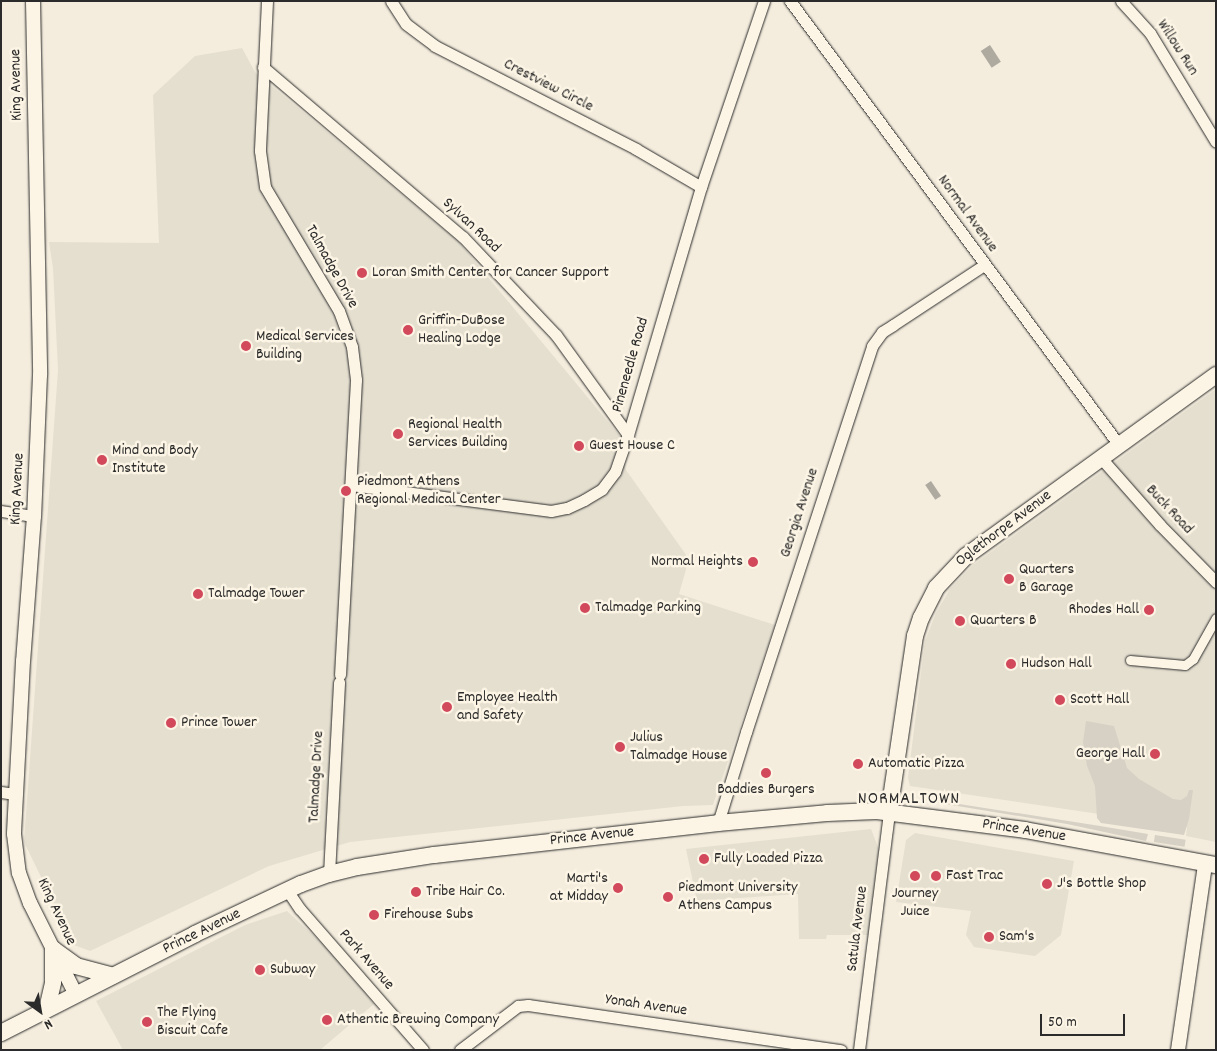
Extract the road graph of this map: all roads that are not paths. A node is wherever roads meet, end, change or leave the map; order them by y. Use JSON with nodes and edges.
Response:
{"nodes":[{"id":1,"x":33,"y":1,"type":"edge"},
{"id":2,"x":267,"y":1,"type":"edge"},
{"id":3,"x":391,"y":1,"type":"edge"},
{"id":4,"x":764,"y":1,"type":"edge"},
{"id":5,"x":790,"y":1,"type":"edge"},
{"id":6,"x":1121,"y":1,"type":"edge"},
{"id":7,"x":263,"y":67,"type":"junction"},
{"id":8,"x":1212,"y":127,"type":"edge"},
{"id":9,"x":1216,"y":142,"type":"edge"},
{"id":10,"x":701,"y":187,"type":"junction"},
{"id":11,"x":984,"y":265,"type":"junction"},
{"id":12,"x":1216,"y":375,"type":"edge"},
{"id":13,"x":628,"y":435,"type":"junction"},
{"id":14,"x":1119,"y":445,"type":"junction"},
{"id":15,"x":1101,"y":458,"type":"junction"},
{"id":16,"x":351,"y":485,"type":"junction"},
{"id":17,"x":1,"y":511,"type":"edge"},
{"id":18,"x":34,"y":516,"type":"junction"},
{"id":19,"x":1216,"y":582,"type":"edge"},
{"id":20,"x":1216,"y":618,"type":"edge"},
{"id":21,"x":1130,"y":660,"type":"dead end"},
{"id":22,"x":8,"y":793,"type":"edge"},
{"id":23,"x":889,"y":812,"type":"junction"},
{"id":24,"x":718,"y":823,"type":"junction"},
{"id":25,"x":1211,"y":865,"type":"edge"},
{"id":26,"x":329,"y":874,"type":"junction"},
{"id":27,"x":287,"y":890,"type":"junction"},
{"id":28,"x":53,"y":949,"type":"junction"},
{"id":29,"x":113,"y":976,"type":"junction"},
{"id":30,"x":76,"y":995,"type":"junction"},
{"id":31,"x":47,"y":1009,"type":"junction"},
{"id":32,"x":1,"y":1033,"type":"edge"},
{"id":33,"x":423,"y":1050,"type":"edge"},
{"id":34,"x":460,"y":1050,"type":"edge"},
{"id":35,"x":840,"y":1050,"type":"edge"},
{"id":36,"x":859,"y":1050,"type":"edge"},
{"id":37,"x":1178,"y":1050,"type":"edge"}],
"edges":[{"from":1,"to":18,"type":"street","name":"King Avenue"},
{"from":2,"to":7,"type":"street","name":"Talmadge Drive"},
{"from":3,"to":10,"type":"street","name":"Crestview Circle"},
{"from":4,"to":10,"type":"street","name":"Pineneedle Road"},
{"from":5,"to":11,"type":"street","name":"Normal Avenue"},
{"from":6,"to":8,"type":"street","name":"Willow Run"},
{"from":7,"to":13,"type":"street","name":"Sylvan Road"},
{"from":7,"to":16,"type":"street","name":"Talmadge Drive"},
{"from":8,"to":9,"type":"street","name":"Willow Run"},
{"from":10,"to":13,"type":"street","name":"Pineneedle Road"},
{"from":11,"to":14,"type":"street","name":"Normal Avenue"},
{"from":11,"to":24,"type":"street","name":"Georgia Avenue"},
{"from":12,"to":14,"type":"main road","name":"Oglethorpe Avenue"},
{"from":13,"to":16,"type":"street","name":"Pineneedle Road"},
{"from":14,"to":15,"type":"main road","name":"Oglethorpe Avenue"},
{"from":15,"to":19,"type":"street","name":"Buck Road"},
{"from":15,"to":23,"type":"main road","name":"Oglethorpe Avenue"},
{"from":16,"to":26,"type":"street","name":"Talmadge Drive"},
{"from":17,"to":18,"type":"street"},
{"from":18,"to":22,"type":"street","name":"King Avenue"},
{"from":20,"to":21,"type":"street"},
{"from":22,"to":28,"type":"street","name":"King Avenue"},
{"from":23,"to":24,"type":"main road","name":"Prince Avenue"},
{"from":23,"to":25,"type":"main road","name":"Prince Avenue"},
{"from":23,"to":36,"type":"street","name":"Satula Avenue"},
{"from":24,"to":26,"type":"main road","name":"Prince Avenue"},
{"from":25,"to":37,"type":"street"},
{"from":26,"to":27,"type":"main road","name":"Prince Avenue"},
{"from":27,"to":29,"type":"main road","name":"Prince Avenue"},
{"from":27,"to":33,"type":"street","name":"Park Avenue"},
{"from":28,"to":29,"type":"main road"},
{"from":28,"to":30,"type":"street","name":"King Avenue"},
{"from":28,"to":31,"type":"main road"},
{"from":29,"to":30,"type":"main road","name":"Prince Avenue"},
{"from":30,"to":31,"type":"main road","name":"Prince Avenue"},
{"from":31,"to":32,"type":"main road","name":"Prince Avenue"},
{"from":34,"to":35,"type":"street","name":"Yonah Avenue"}]}
